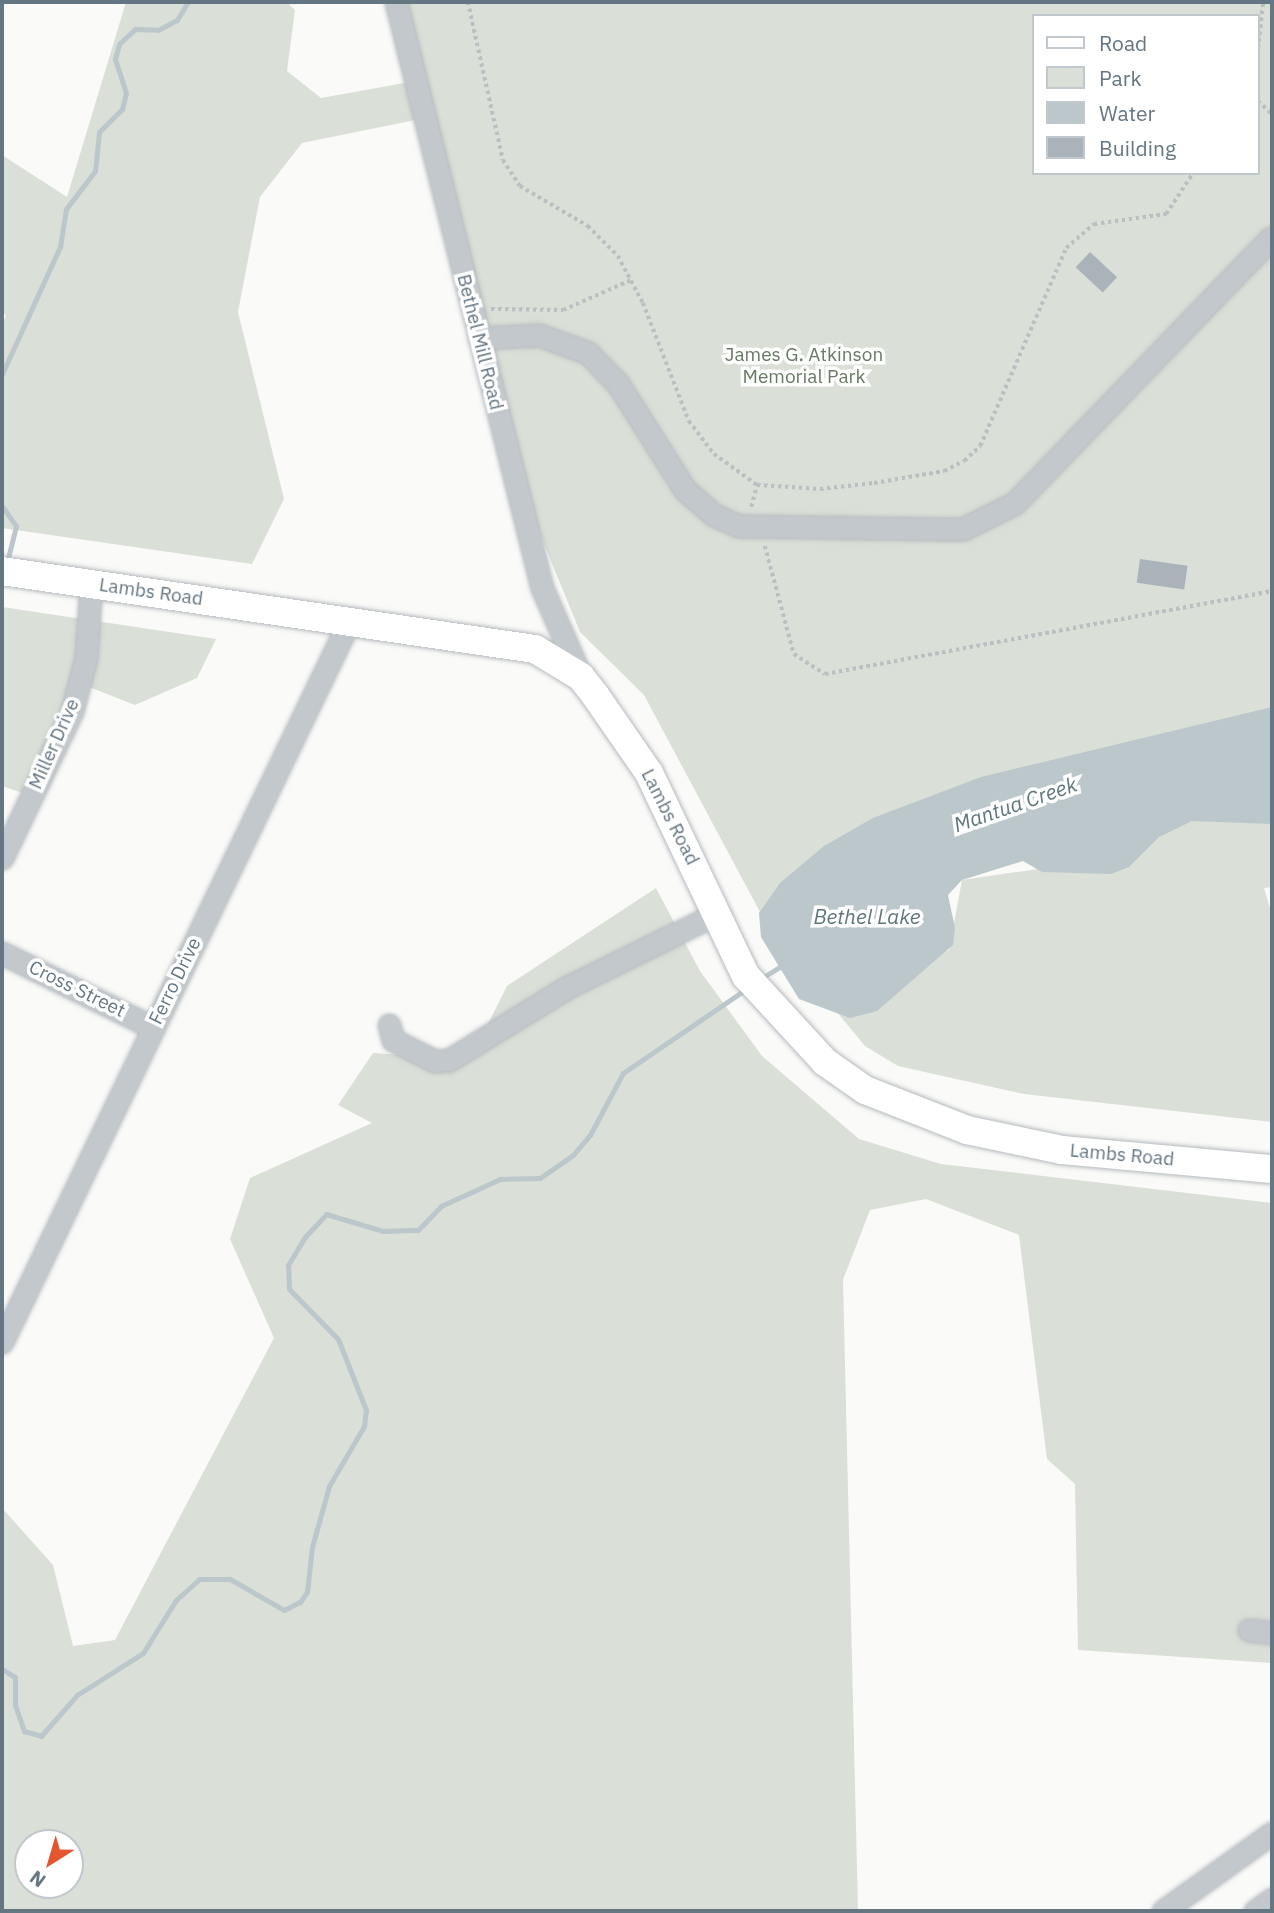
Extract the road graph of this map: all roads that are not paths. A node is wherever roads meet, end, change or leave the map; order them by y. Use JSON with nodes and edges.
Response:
{"nodes":[{"id":1,"x":396,"y":2,"type":"edge"},
{"id":2,"x":1271,"y":238,"type":"edge"},
{"id":3,"x":478,"y":338,"type":"junction"},
{"id":4,"x":9,"y":572,"type":"edge"},
{"id":5,"x":91,"y":583,"type":"junction"},
{"id":6,"x":350,"y":620,"type":"junction"},
{"id":7,"x":582,"y":677,"type":"junction"},
{"id":8,"x":2,"y":858,"type":"edge"},
{"id":9,"x":716,"y":914,"type":"junction"},
{"id":10,"x":2,"y":953,"type":"edge"},
{"id":11,"x":389,"y":1025,"type":"dead end"},
{"id":12,"x":152,"y":1027,"type":"junction"},
{"id":13,"x":1272,"y":1169,"type":"edge"},
{"id":14,"x":2,"y":1342,"type":"edge"},
{"id":15,"x":1250,"y":1630,"type":"dead end"},
{"id":16,"x":1272,"y":1633,"type":"edge"},
{"id":17,"x":1272,"y":1833,"type":"edge"},
{"id":18,"x":1272,"y":1899,"type":"edge"},
{"id":19,"x":1163,"y":1911,"type":"edge"},
{"id":20,"x":1255,"y":1911,"type":"edge"}],
"edges":[{"from":1,"to":3,"type":"street","name":"Bethel Mill Road"},
{"from":2,"to":3,"type":"street"},
{"from":3,"to":7,"type":"street","name":"Bethel Mill Road"},
{"from":4,"to":5,"type":"main road","name":"Lambs Road"},
{"from":5,"to":6,"type":"main road","name":"Lambs Road"},
{"from":5,"to":8,"type":"street","name":"Miller Drive"},
{"from":6,"to":7,"type":"main road","name":"Lambs Road"},
{"from":6,"to":12,"type":"street","name":"Ferro Drive"},
{"from":7,"to":9,"type":"main road","name":"Lambs Road"},
{"from":9,"to":11,"type":"street"},
{"from":9,"to":13,"type":"main road","name":"Lambs Road"},
{"from":10,"to":12,"type":"street","name":"Cross Street"},
{"from":12,"to":14,"type":"street","name":"Ferro Drive"},
{"from":15,"to":16,"type":"street"},
{"from":17,"to":19,"type":"street"},
{"from":18,"to":20,"type":"street"}]}
